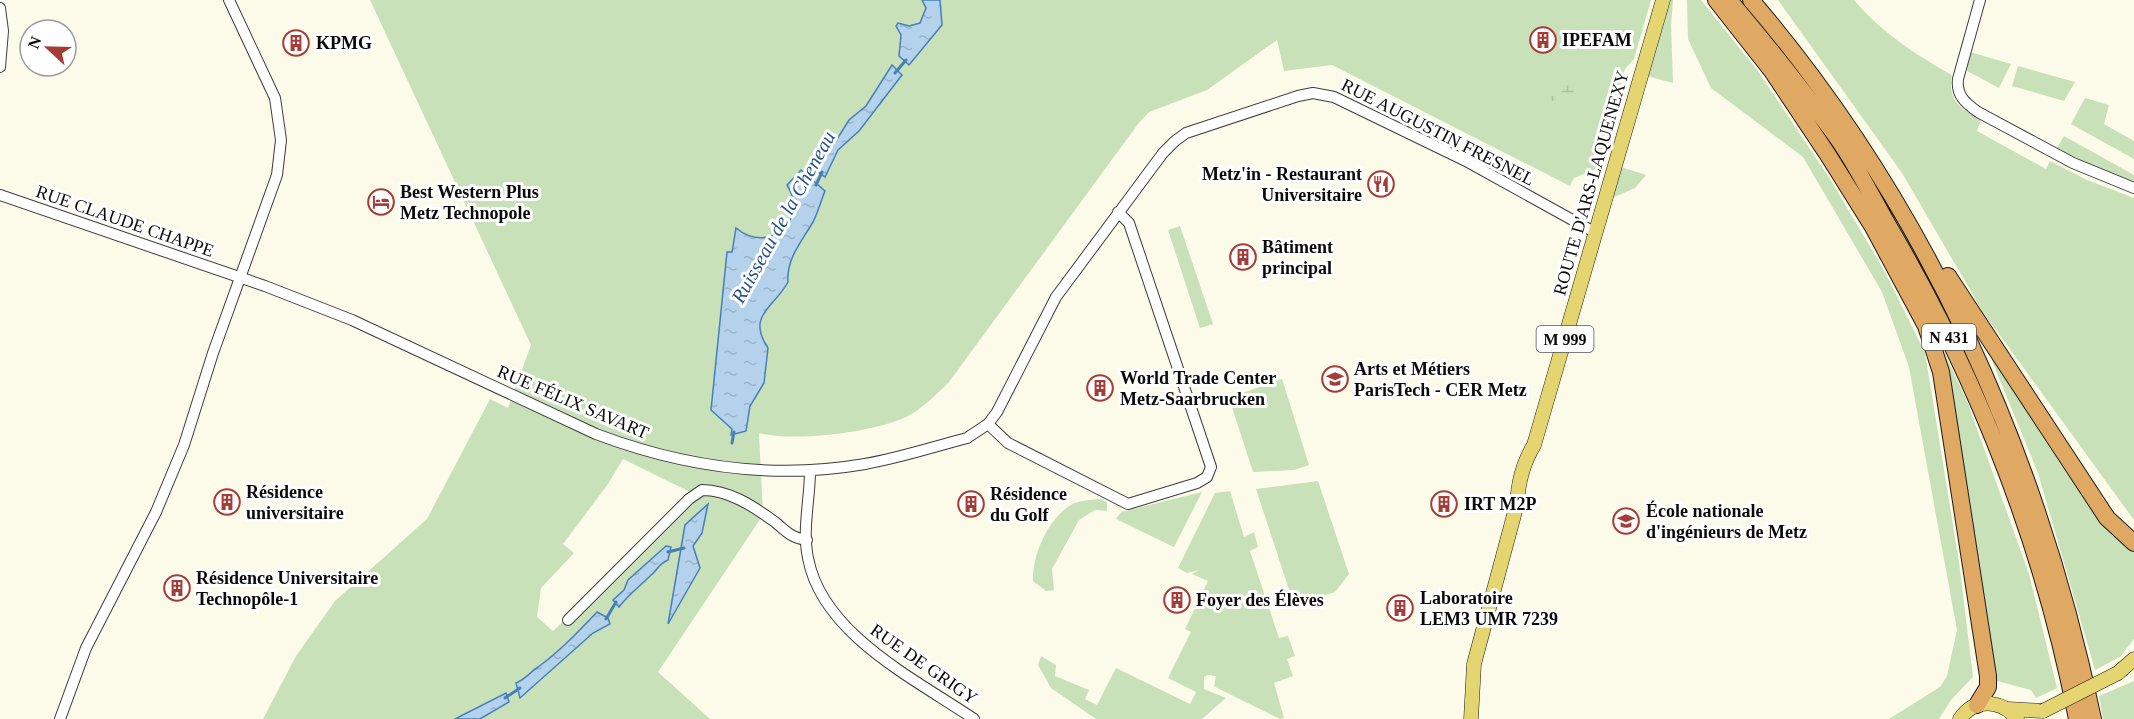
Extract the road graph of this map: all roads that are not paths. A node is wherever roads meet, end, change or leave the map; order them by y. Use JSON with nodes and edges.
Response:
{"nodes":[{"id":1,"x":229,"y":0,"type":"edge"},
{"id":2,"x":1663,"y":0,"type":"edge"},
{"id":3,"x":1716,"y":0,"type":"edge"},
{"id":4,"x":1729,"y":0,"type":"edge"},
{"id":5,"x":1751,"y":0,"type":"edge"},
{"id":6,"x":1980,"y":0,"type":"edge"},
{"id":7,"x":0,"y":8,"type":"edge"},
{"id":8,"x":0,"y":67,"type":"edge"},
{"id":9,"x":1861,"y":142,"type":"junction"},
{"id":10,"x":2134,"y":188,"type":"edge"},
{"id":11,"x":0,"y":195,"type":"edge"},
{"id":12,"x":1118,"y":212,"type":"junction"},
{"id":13,"x":1596,"y":233,"type":"junction"},
{"id":14,"x":240,"y":278,"type":"junction"},
{"id":15,"x":988,"y":424,"type":"junction"},
{"id":16,"x":810,"y":471,"type":"junction"},
{"id":17,"x":807,"y":540,"type":"junction"},
{"id":18,"x":2134,"y":543,"type":"edge"},
{"id":19,"x":568,"y":620,"type":"dead end"},
{"id":20,"x":2134,"y":659,"type":"edge"},
{"id":21,"x":2134,"y":670,"type":"edge"},
{"id":22,"x":2118,"y":673,"type":"junction"},
{"id":23,"x":1977,"y":705,"type":"junction"},
{"id":24,"x":2012,"y":714,"type":"edge"},
{"id":25,"x":2039,"y":715,"type":"edge"},
{"id":26,"x":60,"y":719,"type":"edge"},
{"id":27,"x":974,"y":719,"type":"edge"},
{"id":28,"x":1471,"y":719,"type":"edge"},
{"id":29,"x":1960,"y":719,"type":"edge"},
{"id":30,"x":2077,"y":719,"type":"edge"},
{"id":31,"x":2093,"y":719,"type":"edge"}],
"edges":[{"from":1,"to":14,"type":"street"},
{"from":2,"to":13,"type":"main road","name":"ROUTE D'ARS-LAQUENEXY","number":"M 999"},
{"from":3,"to":23,"type":"highway"},
{"from":4,"to":30,"type":"highway","number":"N 431"},
{"from":5,"to":9,"type":"highway","number":"N 431"},
{"from":6,"to":10,"type":"street"},
{"from":7,"to":8,"type":"street"},
{"from":9,"to":18,"type":"highway"},
{"from":9,"to":31,"type":"highway","number":"N 431"},
{"from":11,"to":14,"type":"street","name":"RUE CLAUDE CHAPPE"},
{"from":12,"to":13,"type":"street","name":"RUE AUGUSTIN FRESNEL"},
{"from":12,"to":15,"type":"street","name":"RUE AUGUSTIN FRESNEL"},
{"from":12,"to":15,"type":"street"},
{"from":13,"to":28,"type":"main road","name":"ROUTE D'ARS-LAQUENEXY","number":"M 999"},
{"from":14,"to":16,"type":"street","name":"RUE FÉLIX SAVART"},
{"from":14,"to":26,"type":"street"},
{"from":15,"to":16,"type":"street","name":"RUE FÉLIX SAVART"},
{"from":16,"to":17,"type":"street","name":"RUE DE GRIGY"},
{"from":17,"to":19,"type":"street"},
{"from":17,"to":27,"type":"street","name":"RUE DE GRIGY"},
{"from":20,"to":22,"type":"main road"},
{"from":21,"to":22,"type":"main road"},
{"from":22,"to":25,"type":"main road","bridge":true},
{"from":23,"to":24,"type":"main road"},
{"from":23,"to":29,"type":"main road"},
{"from":24,"to":25,"type":"main road"}]}
